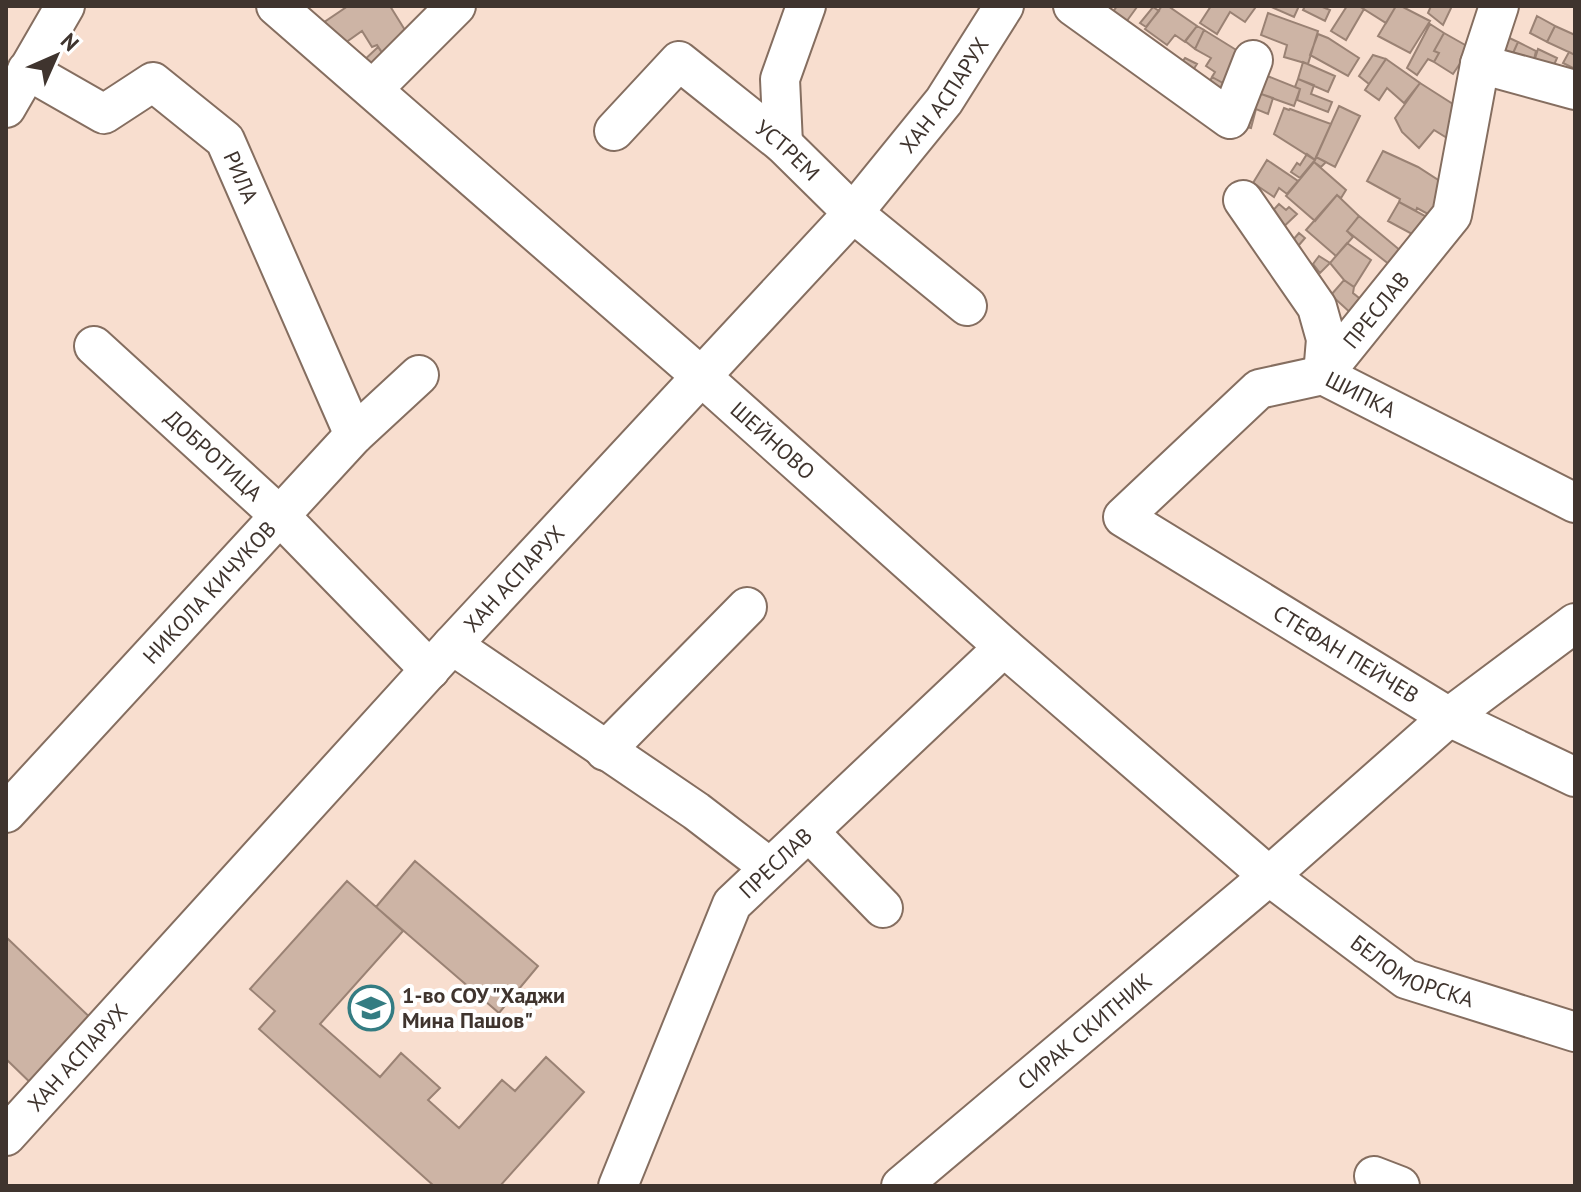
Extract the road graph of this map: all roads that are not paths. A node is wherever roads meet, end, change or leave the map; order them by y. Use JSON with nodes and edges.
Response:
{"nodes":[{"id":1,"x":65,"y":6,"type":"edge"},
{"id":2,"x":276,"y":6,"type":"edge"},
{"id":3,"x":456,"y":6,"type":"edge"},
{"id":4,"x":806,"y":6,"type":"edge"},
{"id":5,"x":1004,"y":6,"type":"edge"},
{"id":6,"x":1073,"y":6,"type":"edge"},
{"id":7,"x":1499,"y":6,"type":"edge"},
{"id":8,"x":1253,"y":60,"type":"dead end"},
{"id":9,"x":1480,"y":64,"type":"junction"},
{"id":10,"x":27,"y":70,"type":"junction"},
{"id":11,"x":373,"y":89,"type":"junction"},
{"id":12,"x":1575,"y":90,"type":"edge"},
{"id":13,"x":6,"y":108,"type":"edge"},
{"id":14,"x":614,"y":131,"type":"dead end"},
{"id":15,"x":783,"y":144,"type":"junction"},
{"id":16,"x":1243,"y":200,"type":"dead end"},
{"id":17,"x":853,"y":213,"type":"junction"},
{"id":18,"x":967,"y":306,"type":"dead end"},
{"id":19,"x":94,"y":346,"type":"dead end"},
{"id":20,"x":419,"y":375,"type":"dead end"},
{"id":21,"x":1323,"y":375,"type":"junction"},
{"id":22,"x":702,"y":377,"type":"junction"},
{"id":23,"x":354,"y":435,"type":"junction"},
{"id":24,"x":1575,"y":503,"type":"edge"},
{"id":25,"x":280,"y":516,"type":"junction"},
{"id":26,"x":747,"y":607,"type":"dead end"},
{"id":27,"x":1575,"y":623,"type":"edge"},
{"id":28,"x":1004,"y":647,"type":"junction"},
{"id":29,"x":441,"y":657,"type":"junction"},
{"id":30,"x":1449,"y":717,"type":"junction"},
{"id":31,"x":605,"y":751,"type":"junction"},
{"id":32,"x":1575,"y":777,"type":"edge"},
{"id":33,"x":6,"y":813,"type":"edge"},
{"id":34,"x":809,"y":832,"type":"junction"},
{"id":35,"x":769,"y":867,"type":"junction"},
{"id":36,"x":1269,"y":876,"type":"junction"},
{"id":37,"x":883,"y":908,"type":"dead end"},
{"id":38,"x":1575,"y":1032,"type":"edge"},
{"id":39,"x":6,"y":1136,"type":"edge"},
{"id":40,"x":618,"y":1186,"type":"edge"},
{"id":41,"x":901,"y":1186,"type":"edge"}],
"edges":[{"from":1,"to":10,"type":"street"},
{"from":2,"to":11,"type":"street","name":"ШЕЙНОВО"},
{"from":3,"to":11,"type":"street"},
{"from":4,"to":15,"type":"street"},
{"from":5,"to":17,"type":"street","name":"ХАН АСПАРУХ"},
{"from":6,"to":8,"type":"street"},
{"from":7,"to":9,"type":"street","name":"ПРЕСЛАВ"},
{"from":9,"to":12,"type":"street"},
{"from":9,"to":21,"type":"street","name":"ПРЕСЛАВ"},
{"from":10,"to":13,"type":"street"},
{"from":10,"to":23,"type":"street","name":"РИЛА"},
{"from":11,"to":22,"type":"street","name":"ШЕЙНОВО"},
{"from":14,"to":15,"type":"street","name":"УСТРЕМ"},
{"from":15,"to":17,"type":"street","name":"УСТРЕМ"},
{"from":16,"to":21,"type":"street","name":"ШИПКА"},
{"from":17,"to":18,"type":"street","name":"УСТРЕМ"},
{"from":17,"to":22,"type":"street","name":"ХАН АСПАРУХ"},
{"from":19,"to":25,"type":"street","name":"ДОБРОТИЦА"},
{"from":20,"to":23,"type":"street","name":"НИКОЛА КИЧУКОВ"},
{"from":21,"to":24,"type":"street","name":"ШИПКА"},
{"from":21,"to":30,"type":"street","name":"СТЕФАН ПЕЙЧЕВ"},
{"from":22,"to":28,"type":"street","name":"ШЕЙНОВО"},
{"from":22,"to":29,"type":"street","name":"ХАН АСПАРУХ"},
{"from":23,"to":25,"type":"street","name":"НИКОЛА КИЧУКОВ"},
{"from":25,"to":29,"type":"street","name":"ДОБРОТИЦА"},
{"from":25,"to":33,"type":"street","name":"НИКОЛА КИЧУКОВ"},
{"from":26,"to":31,"type":"street"},
{"from":27,"to":30,"type":"street","name":"СИРАК СКИТНИК"},
{"from":28,"to":34,"type":"street","name":"ПРЕСЛАВ"},
{"from":28,"to":36,"type":"street","name":"ШЕЙНОВО"},
{"from":29,"to":31,"type":"street","name":"ДОБРОТИЦА"},
{"from":29,"to":39,"type":"street","name":"ХАН АСПАРУХ"},
{"from":30,"to":32,"type":"street","name":"СТЕФАН ПЕЙЧЕВ"},
{"from":30,"to":36,"type":"street","name":"СИРАК СКИТНИК"},
{"from":31,"to":35,"type":"street","name":"ДОБРОТИЦА"},
{"from":34,"to":35,"type":"street","name":"ПРЕСЛАВ"},
{"from":34,"to":37,"type":"street"},
{"from":35,"to":40,"type":"street","name":"ПРЕСЛАВ"},
{"from":36,"to":38,"type":"street","name":"БЕЛОМОРСКА"},
{"from":36,"to":41,"type":"street","name":"СИРАК СКИТНИК"}]}
